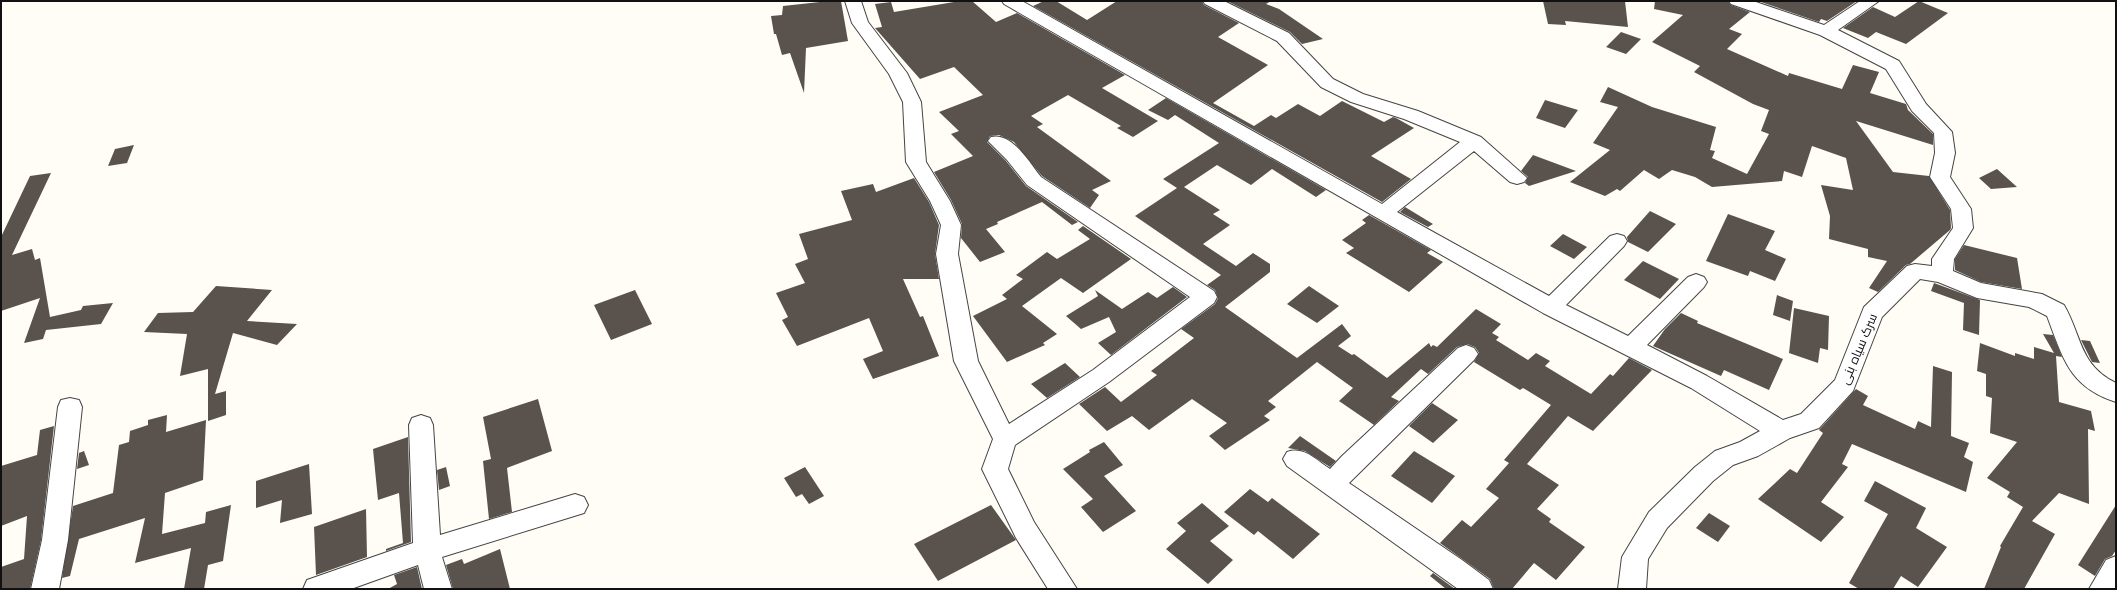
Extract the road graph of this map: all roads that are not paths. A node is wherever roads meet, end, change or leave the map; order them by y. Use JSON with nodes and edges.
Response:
{"nodes":[{"id":1,"x":853,"y":1,"type":"edge"},
{"id":2,"x":1010,"y":1,"type":"edge"},
{"id":3,"x":1211,"y":1,"type":"edge"},
{"id":4,"x":1737,"y":1,"type":"edge"},
{"id":5,"x":1871,"y":1,"type":"edge"},
{"id":6,"x":1826,"y":31,"type":"junction"},
{"id":7,"x":998,"y":141,"type":"dead end"},
{"id":8,"x":1474,"y":141,"type":"junction"},
{"id":9,"x":1517,"y":178,"type":"dead end"},
{"id":10,"x":1383,"y":213,"type":"junction"},
{"id":11,"x":1617,"y":241,"type":"dead end"},
{"id":12,"x":1942,"y":275,"type":"junction"},
{"id":13,"x":1696,"y":282,"type":"dead end"},
{"id":14,"x":1552,"y":307,"type":"junction"},
{"id":15,"x":1631,"y":347,"type":"junction"},
{"id":16,"x":1466,"y":354,"type":"dead end"},
{"id":17,"x":2116,"y":393,"type":"edge"},
{"id":18,"x":70,"y":407,"type":"dead end"},
{"id":19,"x":421,"y":425,"type":"dead end"},
{"id":20,"x":1781,"y":431,"type":"junction"},
{"id":21,"x":1005,"y":439,"type":"junction"},
{"id":22,"x":1296,"y":459,"type":"dead end"},
{"id":23,"x":1332,"y":485,"type":"junction"},
{"id":24,"x":575,"y":505,"type":"dead end"},
{"id":25,"x":427,"y":550,"type":"junction"},
{"id":26,"x":2116,"y":568,"type":"edge"},
{"id":27,"x":45,"y":589,"type":"edge"},
{"id":28,"x":317,"y":589,"type":"edge"},
{"id":29,"x":438,"y":589,"type":"edge"},
{"id":30,"x":1063,"y":589,"type":"edge"},
{"id":31,"x":1479,"y":589,"type":"edge"},
{"id":32,"x":1632,"y":589,"type":"edge"},
{"id":33,"x":2103,"y":589,"type":"edge"}],
"edges":[{"from":1,"to":21,"type":"street"},
{"from":2,"to":10,"type":"street"},
{"from":3,"to":8,"type":"street"},
{"from":4,"to":6,"type":"street"},
{"from":5,"to":6,"type":"street"},
{"from":6,"to":12,"type":"street"},
{"from":7,"to":21,"type":"street"},
{"from":8,"to":9,"type":"street"},
{"from":8,"to":10,"type":"street"},
{"from":10,"to":14,"type":"street"},
{"from":11,"to":14,"type":"street"},
{"from":12,"to":17,"type":"street"},
{"from":12,"to":20,"type":"street","name":"سرک سیاه بنی"},
{"from":13,"to":15,"type":"street"},
{"from":14,"to":15,"type":"street"},
{"from":15,"to":20,"type":"street"},
{"from":16,"to":23,"type":"street"},
{"from":18,"to":27,"type":"street"},
{"from":19,"to":25,"type":"street"},
{"from":20,"to":32,"type":"street","name":"سرک سیاه بنی"},
{"from":21,"to":30,"type":"street"},
{"from":22,"to":23,"type":"street"},
{"from":23,"to":31,"type":"street"},
{"from":24,"to":25,"type":"street"},
{"from":25,"to":28,"type":"street"},
{"from":25,"to":29,"type":"street"},
{"from":26,"to":33,"type":"street"}]}
